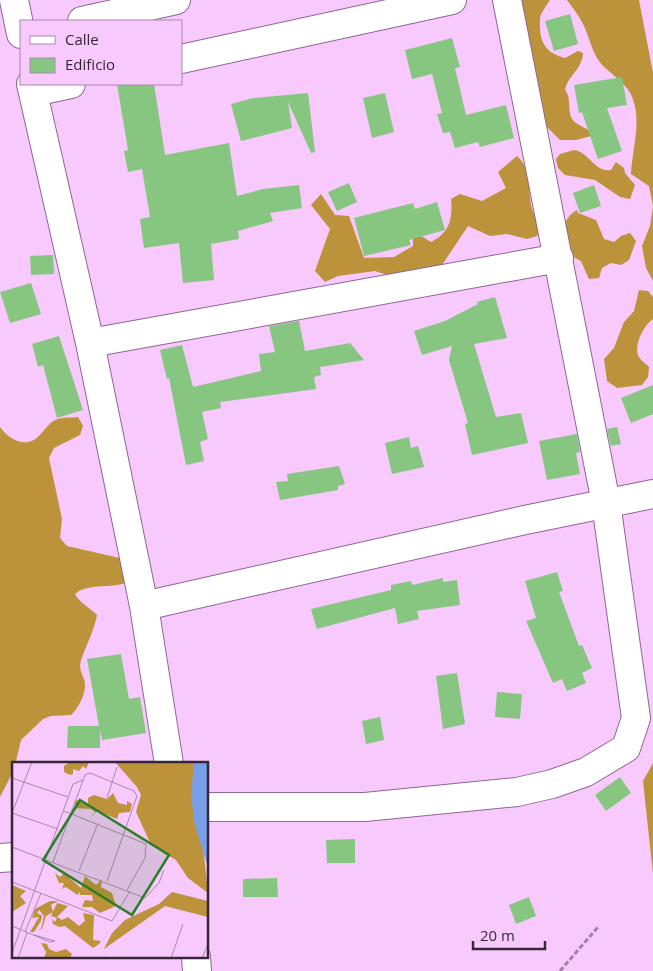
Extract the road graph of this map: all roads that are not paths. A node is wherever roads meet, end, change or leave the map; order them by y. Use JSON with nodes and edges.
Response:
{"nodes":[{"id":1,"x":14,"y":0,"type":"edge"},
{"id":2,"x":176,"y":0,"type":"edge"},
{"id":3,"x":452,"y":0,"type":"edge"},
{"id":4,"x":507,"y":0,"type":"edge"},
{"id":5,"x":86,"y":20,"type":"edge"},
{"id":6,"x":20,"y":29,"type":"edge"},
{"id":7,"x":20,"y":34,"type":"edge"},
{"id":8,"x":0,"y":40,"type":"edge"},
{"id":9,"x":182,"y":60,"type":"edge"},
{"id":10,"x":61,"y":85,"type":"edge"},
{"id":11,"x":32,"y":88,"type":"edge"},
{"id":12,"x":559,"y":258,"type":"junction"},
{"id":13,"x":90,"y":343,"type":"junction"},
{"id":14,"x":653,"y":494,"type":"edge"},
{"id":15,"x":606,"y":503,"type":"junction"},
{"id":16,"x":144,"y":606,"type":"junction"},
{"id":17,"x":169,"y":762,"type":"edge"},
{"id":18,"x":209,"y":807,"type":"edge"},
{"id":19,"x":196,"y":958,"type":"edge"},
{"id":20,"x":197,"y":971,"type":"edge"}],
"edges":[{"from":1,"to":6,"type":"street"},
{"from":2,"to":5,"type":"street"},
{"from":3,"to":9,"type":"street"},
{"from":4,"to":12,"type":"street"},
{"from":7,"to":8,"type":"street"},
{"from":10,"to":11,"type":"street"},
{"from":11,"to":13,"type":"street"},
{"from":12,"to":13,"type":"street"},
{"from":12,"to":15,"type":"street"},
{"from":13,"to":16,"type":"street"},
{"from":14,"to":15,"type":"street"},
{"from":15,"to":16,"type":"street"},
{"from":15,"to":18,"type":"street"},
{"from":16,"to":17,"type":"street"},
{"from":19,"to":20,"type":"street"}]}
